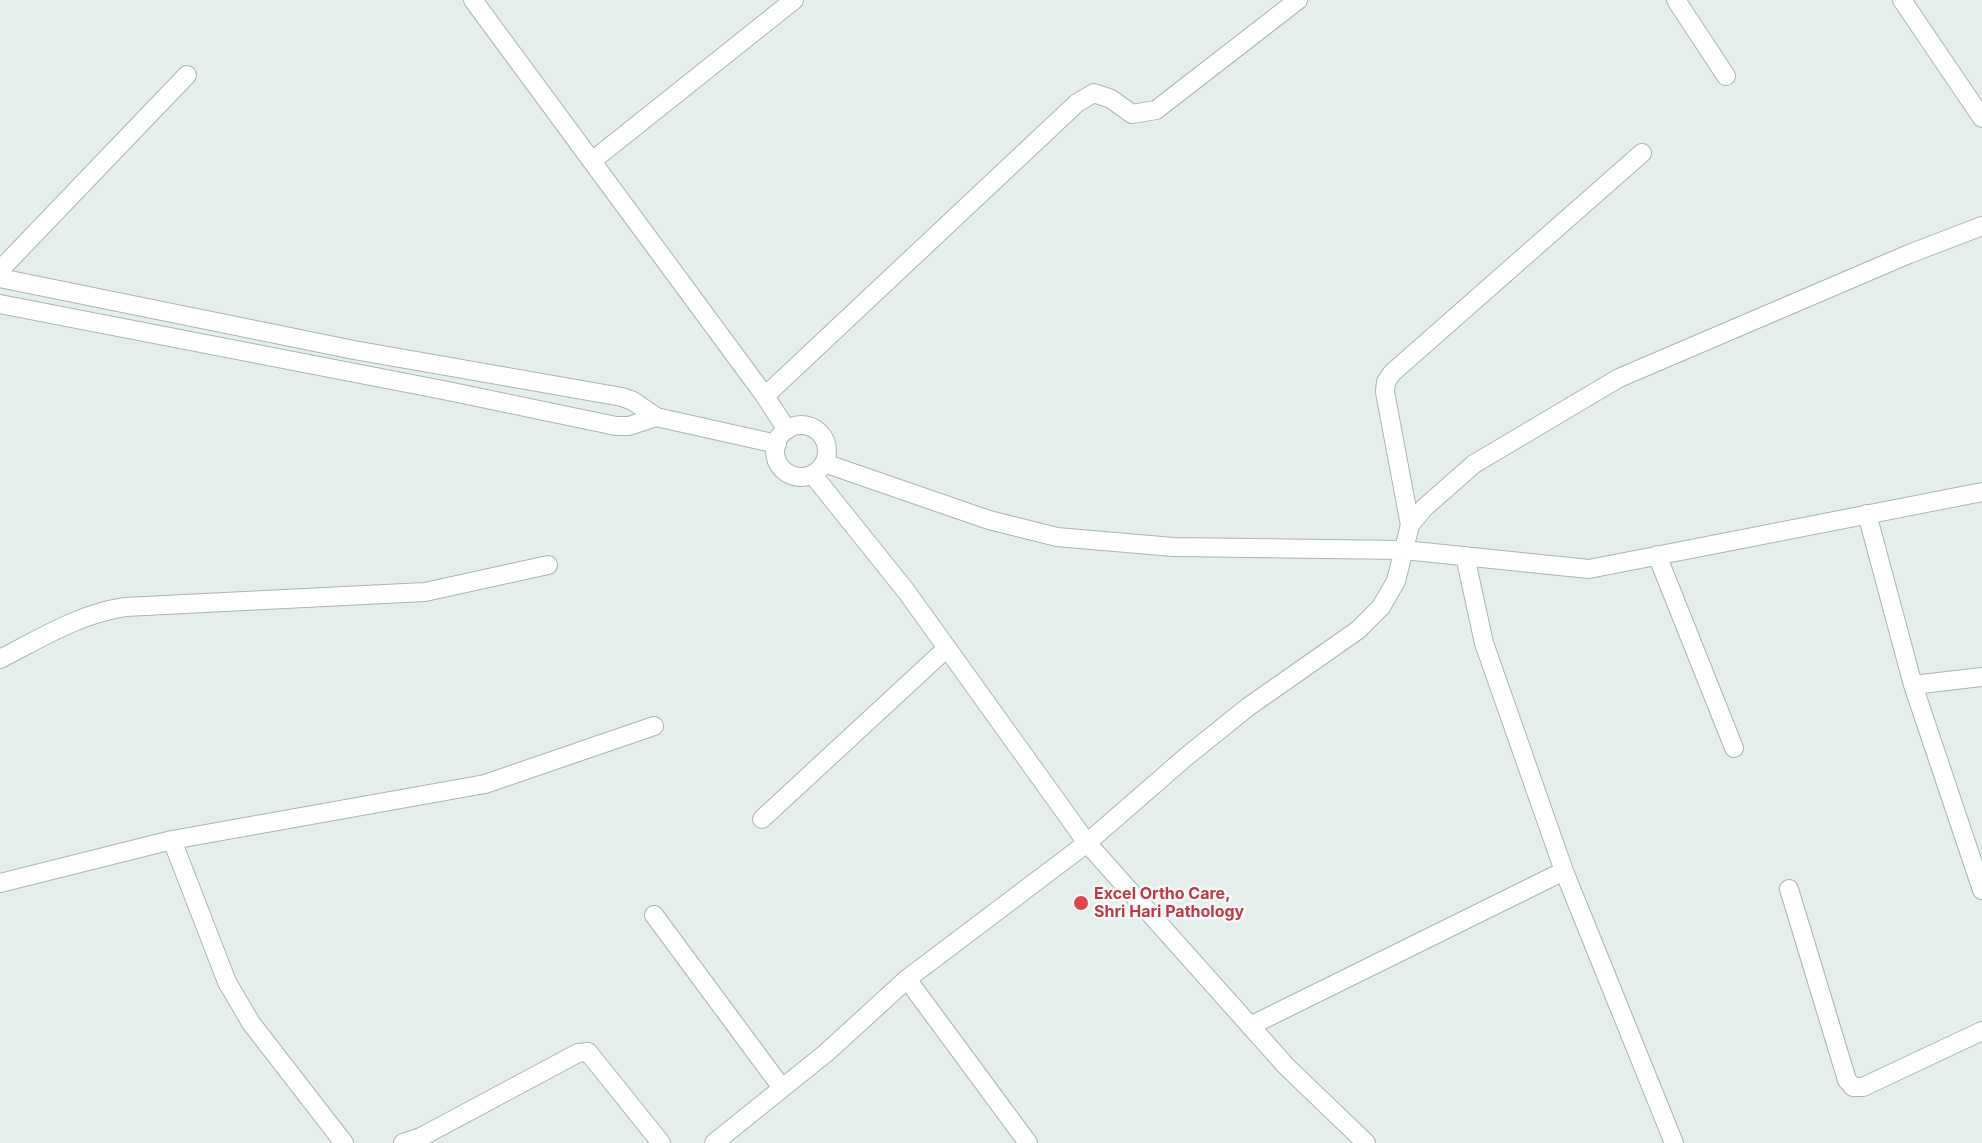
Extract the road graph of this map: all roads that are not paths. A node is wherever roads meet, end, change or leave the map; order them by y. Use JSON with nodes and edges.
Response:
{"nodes":[{"id":1,"x":794,"y":0,"type":"edge"},
{"id":2,"x":1298,"y":0,"type":"edge"},
{"id":3,"x":1676,"y":0,"type":"edge"},
{"id":4,"x":1902,"y":0,"type":"edge"},
{"id":5,"x":477,"y":1,"type":"edge"},
{"id":6,"x":188,"y":75,"type":"dead end"},
{"id":7,"x":1726,"y":76,"type":"dead end"},
{"id":8,"x":1982,"y":118,"type":"edge"},
{"id":9,"x":1642,"y":153,"type":"dead end"},
{"id":10,"x":592,"y":161,"type":"junction"},
{"id":11,"x":1982,"y":226,"type":"edge"},
{"id":12,"x":0,"y":270,"type":"edge"},
{"id":13,"x":0,"y":278,"type":"edge"},
{"id":14,"x":0,"y":304,"type":"edge"},
{"id":15,"x":765,"y":396,"type":"junction"},
{"id":16,"x":657,"y":417,"type":"junction"},
{"id":17,"x":782,"y":437,"type":"junction"},
{"id":18,"x":818,"y":469,"type":"junction"},
{"id":19,"x":1982,"y":492,"type":"edge"},
{"id":20,"x":1866,"y":514,"type":"junction"},
{"id":21,"x":1410,"y":525,"type":"junction"},
{"id":22,"x":1404,"y":550,"type":"junction"},
{"id":23,"x":1657,"y":555,"type":"junction"},
{"id":24,"x":1465,"y":556,"type":"junction"},
{"id":25,"x":548,"y":565,"type":"dead end"},
{"id":26,"x":947,"y":648,"type":"junction"},
{"id":27,"x":0,"y":659,"type":"edge"},
{"id":28,"x":1982,"y":677,"type":"edge"},
{"id":29,"x":1913,"y":685,"type":"junction"},
{"id":30,"x":654,"y":726,"type":"dead end"},
{"id":31,"x":1734,"y":748,"type":"dead end"},
{"id":32,"x":762,"y":819,"type":"dead end"},
{"id":33,"x":172,"y":840,"type":"junction"},
{"id":34,"x":1087,"y":843,"type":"junction"},
{"id":35,"x":1564,"y":872,"type":"junction"},
{"id":36,"x":0,"y":882,"type":"edge"},
{"id":37,"x":1789,"y":889,"type":"dead end"},
{"id":38,"x":1982,"y":890,"type":"edge"},
{"id":39,"x":654,"y":915,"type":"dead end"},
{"id":40,"x":907,"y":979,"type":"junction"},
{"id":41,"x":1250,"y":1026,"type":"junction"},
{"id":42,"x":1982,"y":1031,"type":"edge"},
{"id":43,"x":782,"y":1088,"type":"junction"},
{"id":44,"x":344,"y":1143,"type":"edge"},
{"id":45,"x":403,"y":1143,"type":"edge"},
{"id":46,"x":662,"y":1143,"type":"edge"},
{"id":47,"x":714,"y":1143,"type":"edge"},
{"id":48,"x":1028,"y":1143,"type":"edge"},
{"id":49,"x":1366,"y":1143,"type":"edge"},
{"id":50,"x":1674,"y":1143,"type":"edge"}],
"edges":[{"from":1,"to":10,"type":"street"},
{"from":2,"to":15,"type":"street"},
{"from":3,"to":7,"type":"street"},
{"from":4,"to":8,"type":"street"},
{"from":5,"to":10,"type":"street"},
{"from":6,"to":12,"type":"street"},
{"from":9,"to":21,"type":"street"},
{"from":10,"to":15,"type":"street"},
{"from":11,"to":21,"type":"street"},
{"from":13,"to":16,"type":"street"},
{"from":14,"to":16,"type":"street"},
{"from":15,"to":17,"type":"street"},
{"from":16,"to":17,"type":"street"},
{"from":17,"to":18,"type":"street"},
{"from":17,"to":18,"type":"street"},
{"from":18,"to":22,"type":"street"},
{"from":18,"to":26,"type":"street"},
{"from":19,"to":20,"type":"street"},
{"from":20,"to":23,"type":"street"},
{"from":20,"to":29,"type":"street"},
{"from":21,"to":22,"type":"street"},
{"from":22,"to":24,"type":"street"},
{"from":22,"to":34,"type":"street"},
{"from":23,"to":24,"type":"street"},
{"from":23,"to":31,"type":"street"},
{"from":24,"to":35,"type":"street"},
{"from":25,"to":27,"type":"street"},
{"from":26,"to":32,"type":"street"},
{"from":26,"to":34,"type":"street"},
{"from":28,"to":29,"type":"street"},
{"from":29,"to":38,"type":"street"},
{"from":30,"to":33,"type":"street"},
{"from":33,"to":36,"type":"street"},
{"from":33,"to":44,"type":"street"},
{"from":34,"to":40,"type":"street"},
{"from":34,"to":41,"type":"street"},
{"from":35,"to":41,"type":"street"},
{"from":35,"to":50,"type":"street"},
{"from":37,"to":42,"type":"street"},
{"from":39,"to":43,"type":"street"},
{"from":40,"to":43,"type":"street"},
{"from":40,"to":48,"type":"street"},
{"from":41,"to":49,"type":"street"},
{"from":43,"to":47,"type":"street"},
{"from":45,"to":46,"type":"street"}]}
